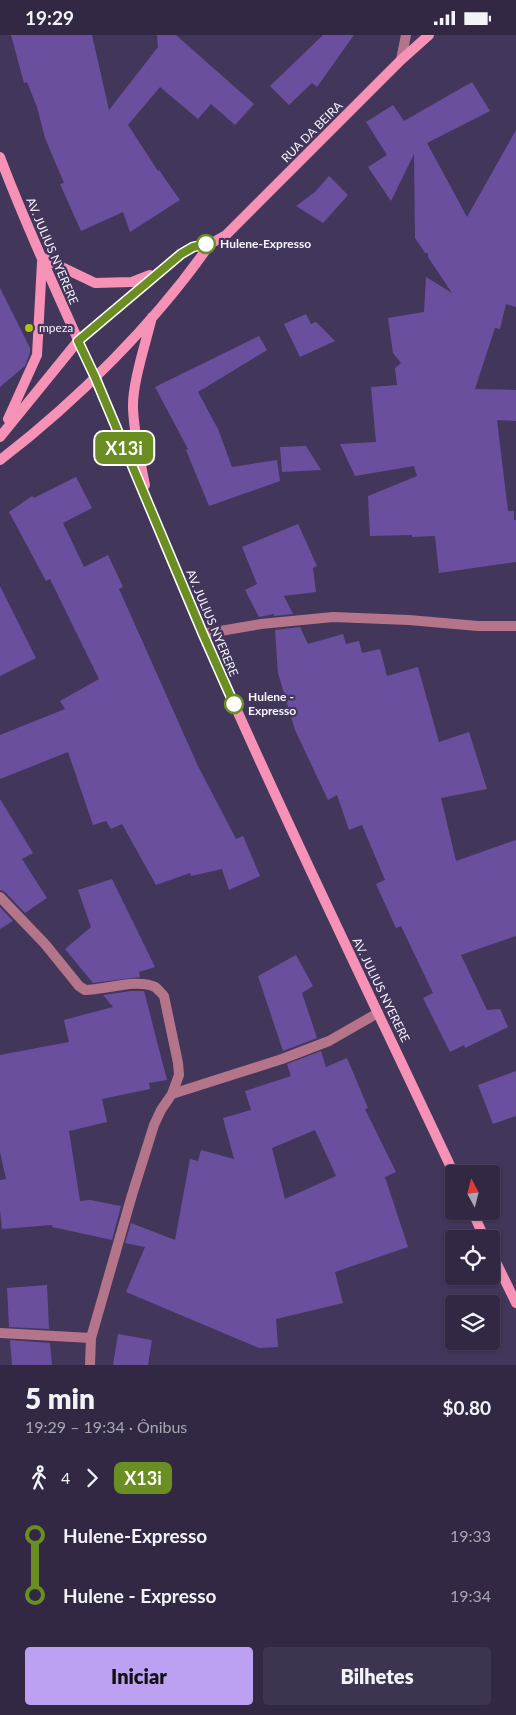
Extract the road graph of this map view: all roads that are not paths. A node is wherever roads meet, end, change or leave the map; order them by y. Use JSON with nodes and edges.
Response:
{"nodes":[{"id":1,"x":406,"y":35,"type":"edge"},
{"id":2,"x":429,"y":35,"type":"edge"},
{"id":3,"x":401,"y":60,"type":"junction"},
{"id":4,"x":0,"y":157,"type":"edge"},
{"id":5,"x":210,"y":244,"type":"junction"},
{"id":6,"x":42,"y":258,"type":"junction"},
{"id":7,"x":158,"y":272,"type":"junction"},
{"id":8,"x":153,"y":317,"type":"junction"},
{"id":9,"x":78,"y":341,"type":"junction"},
{"id":10,"x":95,"y":377,"type":"junction"},
{"id":11,"x":1,"y":435,"type":"edge"},
{"id":12,"x":0,"y":460,"type":"edge"},
{"id":13,"x":149,"y":505,"type":"junction"},
{"id":14,"x":516,"y":626,"type":"edge"},
{"id":15,"x":203,"y":634,"type":"junction"},
{"id":16,"x":0,"y":897,"type":"edge"},
{"id":17,"x":378,"y":1013,"type":"junction"},
{"id":18,"x":172,"y":1094,"type":"junction"},
{"id":19,"x":450,"y":1165,"type":"edge"},
{"id":20,"x":500,"y":1270,"type":"edge"},
{"id":21,"x":516,"y":1303,"type":"edge"},
{"id":22,"x":0,"y":1333,"type":"edge"},
{"id":23,"x":90,"y":1337,"type":"junction"},
{"id":24,"x":90,"y":1365,"type":"edge"}],
"edges":[{"from":1,"to":3,"type":"street"},
{"from":2,"to":3,"type":"main road","name":"RUA DA BEIRA"},
{"from":3,"to":5,"type":"main road","name":"RUA DA BEIRA"},
{"from":4,"to":6,"type":"main road","name":"AV. JULIUS NYERERE"},
{"from":5,"to":7,"type":"main road","name":"RUA DA BEIRA"},
{"from":5,"to":8,"type":"main road","name":"RUA DA BEIRA"},
{"from":6,"to":7,"type":"main road"},
{"from":6,"to":9,"type":"main road","name":"AV. JULIUS NYERERE"},
{"from":6,"to":11,"type":"main road"},
{"from":7,"to":9,"type":"main road","name":"RUA DA BEIRA"},
{"from":8,"to":10,"type":"main road","name":"RUA DA BEIRA"},
{"from":8,"to":13,"type":"main road"},
{"from":9,"to":10,"type":"main road","name":"AV. JULIUS NYERERE"},
{"from":9,"to":11,"type":"main road","name":"RUA DA BEIRA"},
{"from":10,"to":12,"type":"main road","name":"RUA DA BEIRA"},
{"from":10,"to":13,"type":"main road","name":"AV. JULIUS NYERERE"},
{"from":13,"to":15,"type":"main road","name":"AV. JULIUS NYERERE"},
{"from":14,"to":15,"type":"street"},
{"from":15,"to":17,"type":"main road","name":"AV. JULIUS NYERERE"},
{"from":16,"to":18,"type":"street"},
{"from":17,"to":18,"type":"street"},
{"from":17,"to":19,"type":"main road","name":"AV. JULIUS NYERERE"},
{"from":18,"to":23,"type":"street"},
{"from":20,"to":21,"type":"main road"},
{"from":22,"to":23,"type":"street"},
{"from":23,"to":24,"type":"street"}]}
